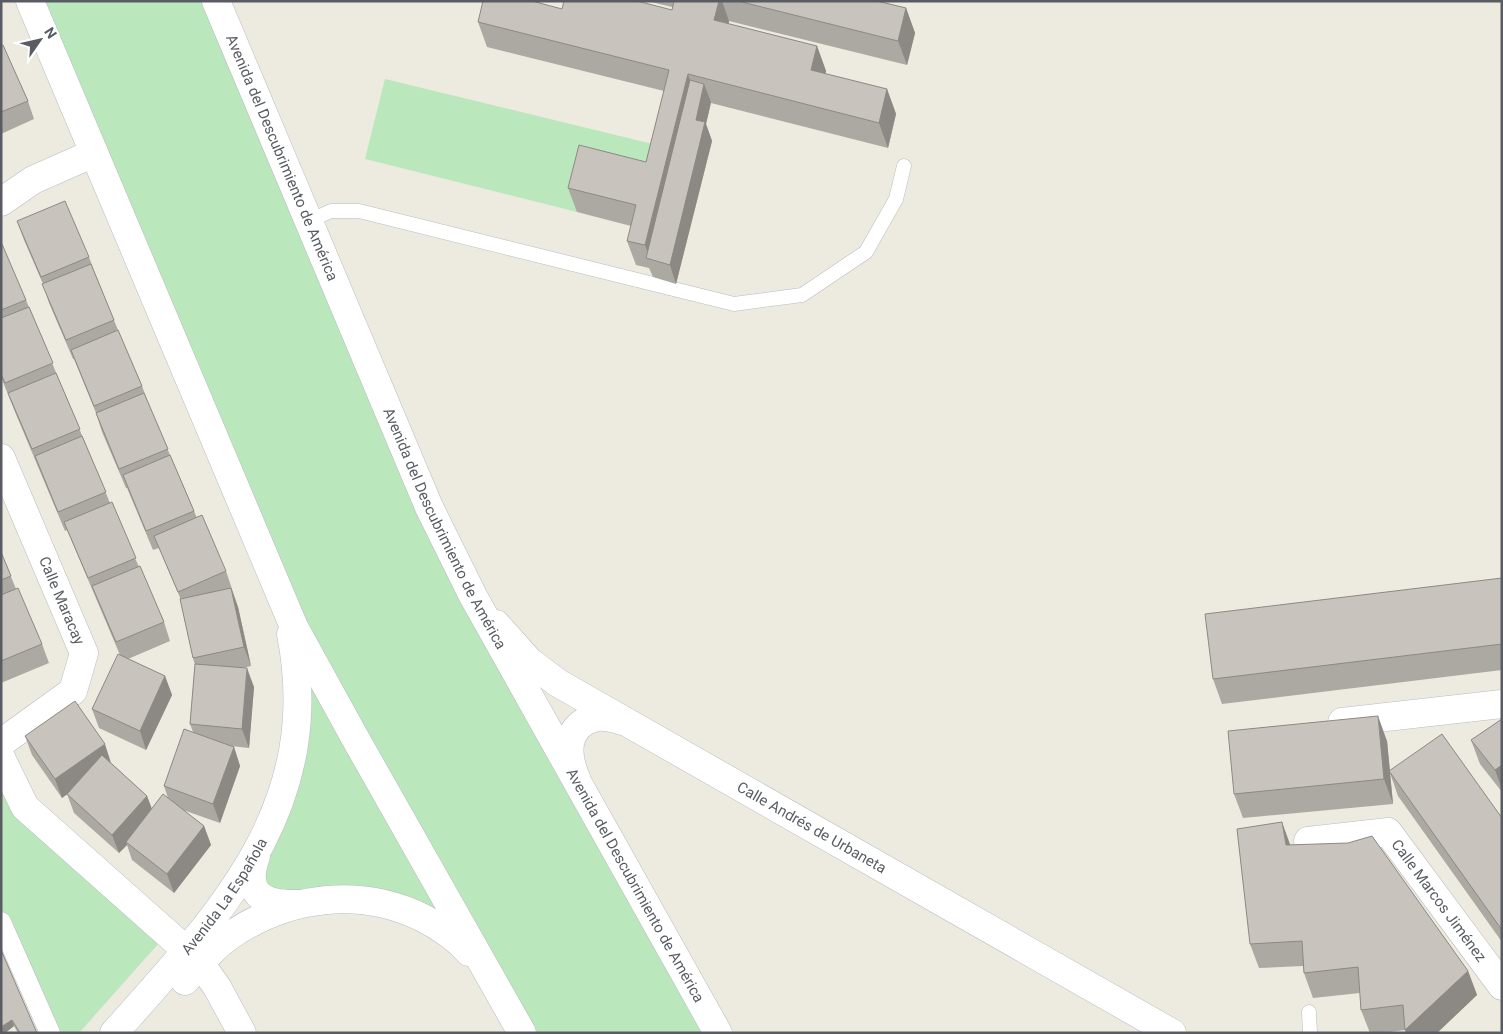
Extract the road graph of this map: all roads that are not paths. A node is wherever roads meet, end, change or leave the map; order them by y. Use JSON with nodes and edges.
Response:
{"nodes":[{"id":1,"x":30,"y":1,"type":"edge"},
{"id":2,"x":216,"y":1,"type":"edge"},
{"id":3,"x":94,"y":153,"type":"junction"},
{"id":4,"x":904,"y":166,"type":"dead end"},
{"id":5,"x":1,"y":202,"type":"edge"},
{"id":6,"x":309,"y":221,"type":"junction"},
{"id":7,"x":1,"y":458,"type":"edge"},
{"id":8,"x":278,"y":591,"type":"junction"},
{"id":9,"x":473,"y":596,"type":"junction"},
{"id":10,"x":1502,"y":704,"type":"edge"},
{"id":11,"x":630,"y":724,"type":"junction"},
{"id":12,"x":1317,"y":724,"type":"edge"},
{"id":13,"x":1,"y":743,"type":"edge"},
{"id":14,"x":1,"y":758,"type":"edge"},
{"id":15,"x":581,"y":789,"type":"junction"},
{"id":16,"x":1308,"y":841,"type":"dead end"},
{"id":17,"x":256,"y":854,"type":"junction"},
{"id":18,"x":298,"y":904,"type":"junction"},
{"id":19,"x":1,"y":922,"type":"edge"},
{"id":20,"x":193,"y":957,"type":"junction"},
{"id":21,"x":496,"y":986,"type":"junction"},
{"id":22,"x":1502,"y":986,"type":"edge"},
{"id":23,"x":1309,"y":1012,"type":"dead end"},
{"id":24,"x":50,"y":1033,"type":"edge"},
{"id":25,"x":114,"y":1033,"type":"edge"},
{"id":26,"x":138,"y":1033,"type":"edge"},
{"id":27,"x":242,"y":1033,"type":"edge"},
{"id":28,"x":522,"y":1033,"type":"edge"},
{"id":29,"x":718,"y":1033,"type":"edge"},
{"id":30,"x":1172,"y":1033,"type":"edge"},
{"id":31,"x":1310,"y":1033,"type":"edge"}],
"edges":[{"from":1,"to":3,"type":"street"},
{"from":2,"to":6,"type":"street","name":"Avenida del Descubrimiento de América"},
{"from":3,"to":5,"type":"street"},
{"from":3,"to":8,"type":"street"},
{"from":4,"to":6,"type":"lane"},
{"from":6,"to":9,"type":"street","name":"Avenida del Descubrimiento de América"},
{"from":7,"to":13,"type":"street","name":"Calle Maracay"},
{"from":8,"to":17,"type":"street","name":"Avenida La Española"},
{"from":8,"to":21,"type":"street"},
{"from":9,"to":11,"type":"street","name":"Calle Andrés de Urbaneta"},
{"from":9,"to":15,"type":"street","name":"Avenida del Descubrimiento de América"},
{"from":10,"to":12,"type":"street"},
{"from":11,"to":15,"type":"street"},
{"from":11,"to":30,"type":"street","name":"Calle Andrés de Urbaneta"},
{"from":14,"to":20,"type":"street"},
{"from":15,"to":29,"type":"street","name":"Avenida del Descubrimiento de América"},
{"from":16,"to":22,"type":"street","name":"Calle Marcos Jiménez"},
{"from":17,"to":18,"type":"street"},
{"from":17,"to":20,"type":"street","name":"Avenida La Española"},
{"from":18,"to":20,"type":"street"},
{"from":18,"to":21,"type":"street"},
{"from":19,"to":24,"type":"street"},
{"from":20,"to":25,"type":"street","name":"Avenida La Española"},
{"from":20,"to":26,"type":"street","name":"Avenida La Española"},
{"from":20,"to":27,"type":"street"},
{"from":21,"to":28,"type":"street"},
{"from":23,"to":31,"type":"lane"}]}
